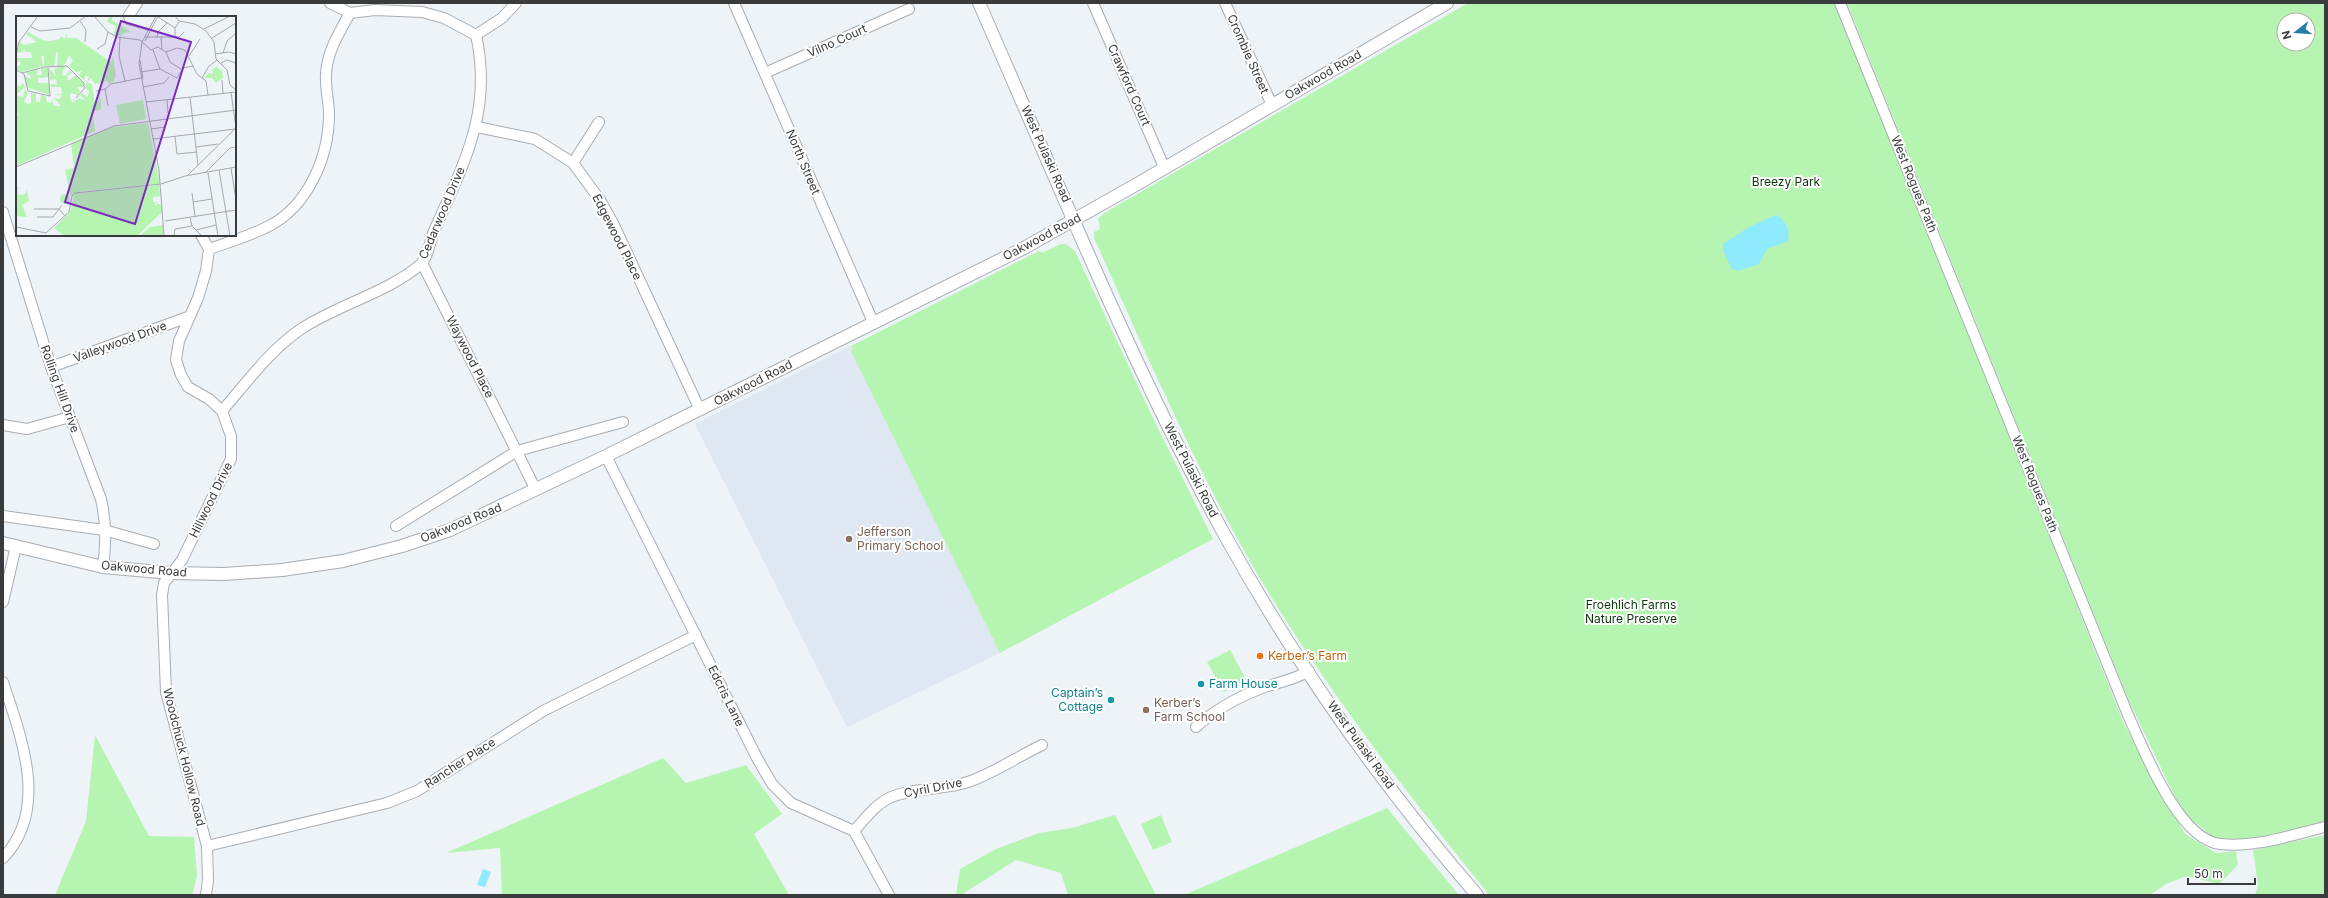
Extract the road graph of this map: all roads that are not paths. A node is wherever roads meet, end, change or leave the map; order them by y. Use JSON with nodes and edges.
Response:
{"nodes":[{"id":1,"x":137,"y":3,"type":"edge"},
{"id":2,"x":330,"y":3,"type":"edge"},
{"id":3,"x":516,"y":3,"type":"edge"},
{"id":4,"x":734,"y":3,"type":"edge"},
{"id":5,"x":979,"y":3,"type":"edge"},
{"id":6,"x":1093,"y":3,"type":"edge"},
{"id":7,"x":1225,"y":3,"type":"edge"},
{"id":8,"x":1447,"y":3,"type":"edge"},
{"id":9,"x":1840,"y":3,"type":"edge"},
{"id":10,"x":909,"y":9,"type":"dead end"},
{"id":11,"x":350,"y":13,"type":"junction"},
{"id":12,"x":129,"y":16,"type":"edge"},
{"id":13,"x":476,"y":35,"type":"junction"},
{"id":14,"x":765,"y":73,"type":"junction"},
{"id":15,"x":1272,"y":105,"type":"junction"},
{"id":16,"x":599,"y":122,"type":"dead end"},
{"id":17,"x":477,"y":127,"type":"junction"},
{"id":18,"x":573,"y":163,"type":"junction"},
{"id":19,"x":1164,"y":167,"type":"junction"},
{"id":20,"x":3,"y":212,"type":"edge"},
{"id":21,"x":1075,"y":220,"type":"junction"},
{"id":22,"x":202,"y":236,"type":"edge"},
{"id":23,"x":209,"y":249,"type":"junction"},
{"id":24,"x":422,"y":264,"type":"junction"},
{"id":25,"x":188,"y":317,"type":"junction"},
{"id":26,"x":873,"y":322,"type":"junction"},
{"id":27,"x":52,"y":367,"type":"junction"},
{"id":28,"x":700,"y":410,"type":"junction"},
{"id":29,"x":222,"y":411,"type":"junction"},
{"id":30,"x":70,"y":417,"type":"junction"},
{"id":31,"x":623,"y":422,"type":"dead end"},
{"id":32,"x":3,"y":425,"type":"edge"},
{"id":33,"x":517,"y":451,"type":"junction"},
{"id":34,"x":606,"y":456,"type":"junction"},
{"id":35,"x":536,"y":490,"type":"junction"},
{"id":36,"x":3,"y":516,"type":"edge"},
{"id":37,"x":396,"y":526,"type":"dead end"},
{"id":38,"x":104,"y":530,"type":"junction"},
{"id":39,"x":3,"y":543,"type":"edge"},
{"id":40,"x":154,"y":544,"type":"dead end"},
{"id":41,"x":16,"y":546,"type":"junction"},
{"id":42,"x":103,"y":567,"type":"junction"},
{"id":43,"x":171,"y":573,"type":"junction"},
{"id":44,"x":3,"y":602,"type":"edge"},
{"id":45,"x":696,"y":635,"type":"junction"},
{"id":46,"x":1309,"y":671,"type":"junction"},
{"id":47,"x":3,"y":682,"type":"edge"},
{"id":48,"x":1196,"y":727,"type":"dead end"},
{"id":49,"x":1042,"y":745,"type":"dead end"},
{"id":50,"x":2325,"y":827,"type":"edge"},
{"id":51,"x":854,"y":831,"type":"junction"},
{"id":52,"x":207,"y":846,"type":"junction"},
{"id":53,"x":3,"y":858,"type":"edge"},
{"id":54,"x":206,"y":895,"type":"edge"},
{"id":55,"x":889,"y":895,"type":"edge"},
{"id":56,"x":1477,"y":895,"type":"edge"}],
"edges":[{"from":1,"to":12,"type":"street"},
{"from":2,"to":11,"type":"street"},
{"from":3,"to":13,"type":"street"},
{"from":4,"to":14,"type":"street","name":"North Street"},
{"from":5,"to":21,"type":"main road","name":"West Pulaski Road"},
{"from":6,"to":19,"type":"street","name":"Crawford Court"},
{"from":7,"to":15,"type":"street","name":"Crombie Street"},
{"from":8,"to":15,"type":"main road","name":"Oakwood Road"},
{"from":9,"to":50,"type":"street","name":"West Rogues Path"},
{"from":10,"to":14,"type":"street","name":"Vilno Court"},
{"from":11,"to":13,"type":"street"},
{"from":11,"to":23,"type":"street"},
{"from":13,"to":17,"type":"street","name":"Cedarwood Drive"},
{"from":14,"to":26,"type":"street","name":"North Street"},
{"from":15,"to":19,"type":"main road","name":"Oakwood Road"},
{"from":16,"to":18,"type":"street"},
{"from":17,"to":18,"type":"street","name":"Edgewood Place"},
{"from":17,"to":24,"type":"street","name":"Cedarwood Drive"},
{"from":18,"to":28,"type":"street","name":"Edgewood Place"},
{"from":19,"to":21,"type":"main road","name":"Oakwood Road"},
{"from":20,"to":27,"type":"street","name":"Rolling Hill Drive"},
{"from":21,"to":26,"type":"main road","name":"Oakwood Road"},
{"from":21,"to":46,"type":"main road","name":"West Pulaski Road"},
{"from":22,"to":23,"type":"street"},
{"from":23,"to":25,"type":"street","name":"Hillwood Drive"},
{"from":24,"to":29,"type":"street","name":"Cedarwood Drive"},
{"from":24,"to":33,"type":"street","name":"Waywood Place"},
{"from":25,"to":27,"type":"street","name":"Valleywood Drive"},
{"from":25,"to":29,"type":"street","name":"Hillwood Drive"},
{"from":26,"to":28,"type":"main road","name":"Oakwood Road"},
{"from":27,"to":30,"type":"street","name":"Rolling Hill Drive"},
{"from":28,"to":34,"type":"main road","name":"Oakwood Road"},
{"from":29,"to":43,"type":"street","name":"Hillwood Drive"},
{"from":30,"to":32,"type":"street"},
{"from":30,"to":38,"type":"street","name":"Rolling Hill Drive"},
{"from":31,"to":33,"type":"street","name":"Oakwood Road"},
{"from":33,"to":35,"type":"street","name":"Waywood Place"},
{"from":33,"to":37,"type":"street","name":"Oakwood Road"},
{"from":34,"to":35,"type":"main road","name":"Oakwood Road"},
{"from":34,"to":45,"type":"street","name":"Edcris Lane"},
{"from":35,"to":43,"type":"main road","name":"Oakwood Road"},
{"from":36,"to":38,"type":"street"},
{"from":38,"to":40,"type":"street"},
{"from":38,"to":42,"type":"street","name":"Rolling Hill Drive"},
{"from":39,"to":41,"type":"main road","name":"Oakwood Road"},
{"from":41,"to":42,"type":"main road","name":"Oakwood Road"},
{"from":41,"to":44,"type":"street"},
{"from":42,"to":43,"type":"main road","name":"Oakwood Road"},
{"from":43,"to":52,"type":"street","name":"Woodchuck Hollow Road"},
{"from":45,"to":51,"type":"street","name":"Edcris Lane"},
{"from":45,"to":52,"type":"street","name":"Rancher Place"},
{"from":46,"to":48,"type":"street"},
{"from":46,"to":56,"type":"main road","name":"West Pulaski Road"},
{"from":47,"to":53,"type":"street"},
{"from":49,"to":51,"type":"street","name":"Cyril Drive"},
{"from":51,"to":55,"type":"street"},
{"from":52,"to":54,"type":"street","name":"Woodchuck Hollow Road"}]}
